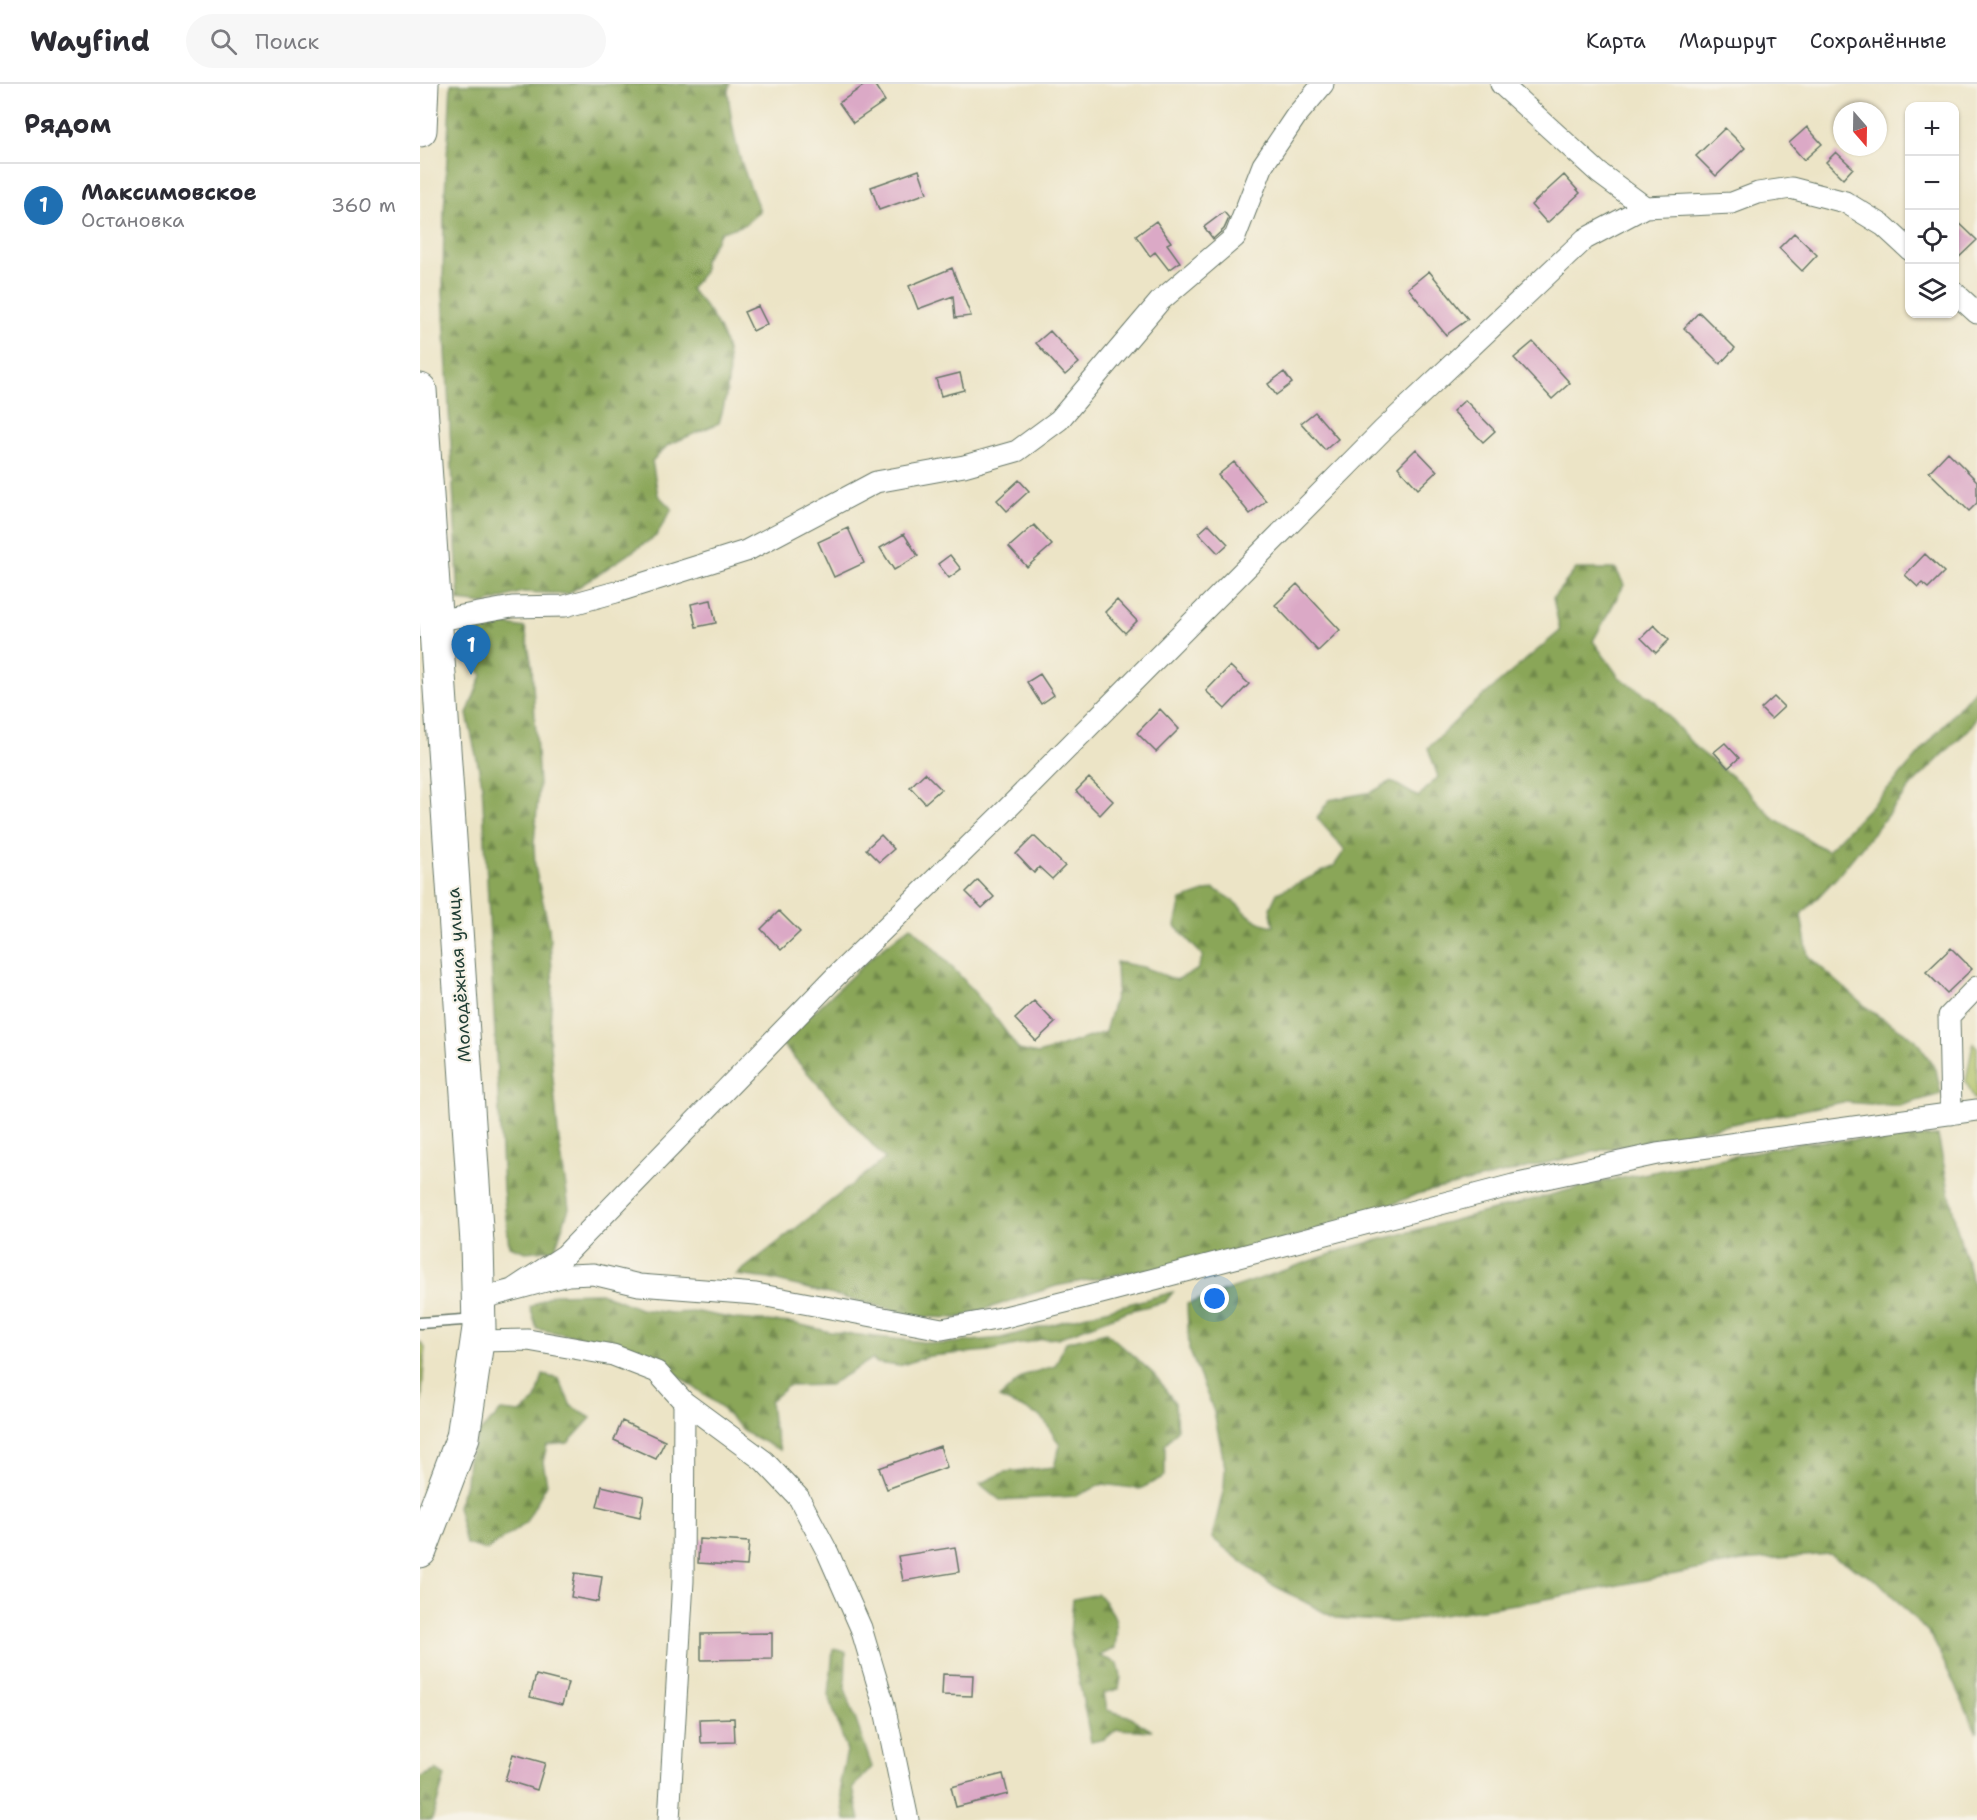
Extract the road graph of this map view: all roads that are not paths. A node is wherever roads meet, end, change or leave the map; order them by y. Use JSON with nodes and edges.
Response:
{"nodes":[{"id":1,"x":422,"y":84,"type":"edge"},
{"id":2,"x":1323,"y":84,"type":"edge"},
{"id":3,"x":1501,"y":84,"type":"edge"},
{"id":4,"x":420,"y":130,"type":"edge"},
{"id":5,"x":1646,"y":207,"type":"junction"},
{"id":6,"x":1905,"y":245,"type":"edge"},
{"id":7,"x":1959,"y":297,"type":"edge"},
{"id":8,"x":1977,"y":313,"type":"edge"},
{"id":9,"x":420,"y":390,"type":"edge"},
{"id":10,"x":434,"y":621,"type":"junction"},
{"id":11,"x":1977,"y":987,"type":"edge"},
{"id":12,"x":1977,"y":1110,"type":"edge"},
{"id":13,"x":1952,"y":1114,"type":"junction"},
{"id":14,"x":512,"y":1290,"type":"junction"},
{"id":15,"x":478,"y":1319,"type":"junction"},
{"id":16,"x":420,"y":1323,"type":"edge"},
{"id":17,"x":684,"y":1402,"type":"junction"},
{"id":18,"x":420,"y":1551,"type":"edge"},
{"id":19,"x":669,"y":1820,"type":"edge"},
{"id":20,"x":908,"y":1820,"type":"edge"}],
"edges":[{"from":1,"to":4,"type":"main road"},
{"from":2,"to":10,"type":"street"},
{"from":3,"to":5,"type":"street"},
{"from":5,"to":6,"type":"street"},
{"from":5,"to":14,"type":"street"},
{"from":7,"to":8,"type":"street"},
{"from":9,"to":10,"type":"main road","name":"Молодёжная улица"},
{"from":10,"to":15,"type":"main road","name":"Молодёжная улица"},
{"from":11,"to":13,"type":"street"},
{"from":12,"to":13,"type":"street"},
{"from":13,"to":14,"type":"street"},
{"from":14,"to":15,"type":"street"},
{"from":15,"to":16,"type":"lane"},
{"from":15,"to":17,"type":"street"},
{"from":15,"to":18,"type":"main road","name":"Молодёжная улица"},
{"from":17,"to":19,"type":"street"},
{"from":17,"to":20,"type":"street"}]}
